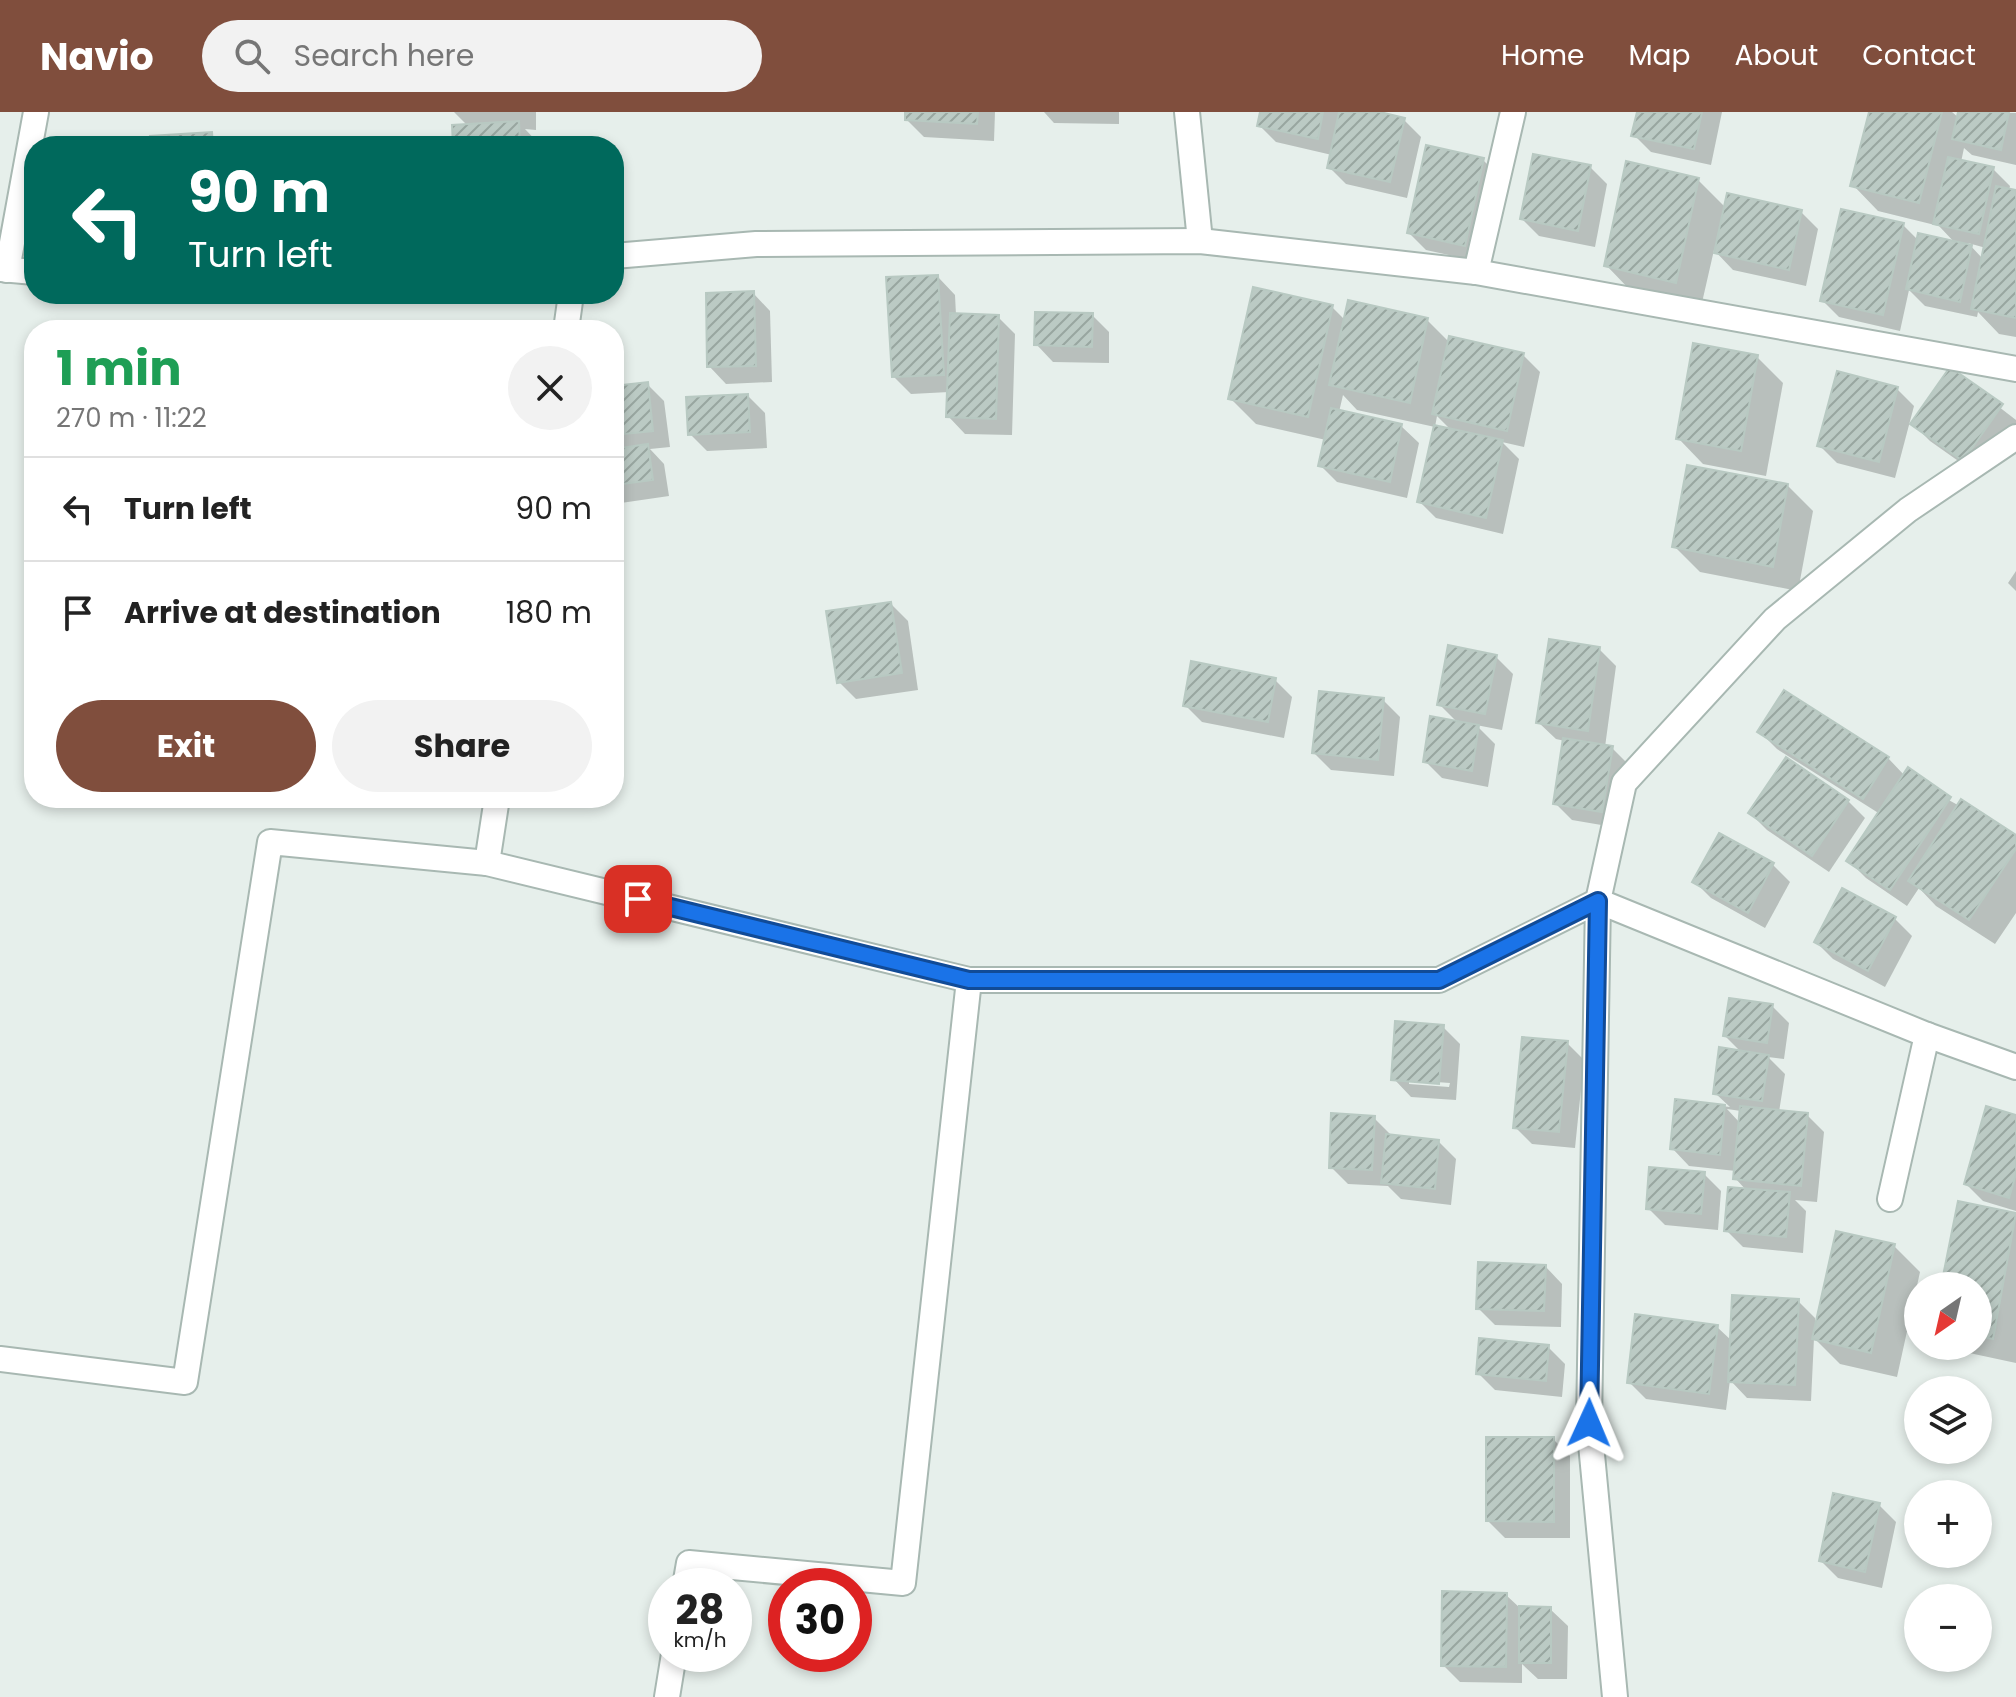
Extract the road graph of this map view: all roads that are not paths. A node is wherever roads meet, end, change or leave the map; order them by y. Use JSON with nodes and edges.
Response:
{"nodes":[{"id":1,"x":36,"y":112,"type":"edge"},
{"id":2,"x":1187,"y":112,"type":"edge"},
{"id":3,"x":1513,"y":112,"type":"edge"},
{"id":4,"x":31,"y":136,"type":"edge"},
{"id":5,"x":24,"y":171,"type":"edge"},
{"id":6,"x":1200,"y":241,"type":"junction"},
{"id":7,"x":624,"y":255,"type":"edge"},
{"id":8,"x":4,"y":269,"type":"edge"},
{"id":9,"x":24,"y":271,"type":"edge"},
{"id":10,"x":1476,"y":272,"type":"junction"},
{"id":11,"x":2016,"y":369,"type":"edge"},
{"id":12,"x":2016,"y":437,"type":"edge"},
{"id":13,"x":495,"y":808,"type":"edge"},
{"id":14,"x":487,"y":863,"type":"junction"},
{"id":15,"x":1598,"y":901,"type":"junction"},
{"id":16,"x":969,"y":980,"type":"junction"},
{"id":17,"x":1927,"y":1035,"type":"junction"},
{"id":18,"x":2016,"y":1067,"type":"edge"},
{"id":19,"x":1890,"y":1199,"type":"dead end"},
{"id":20,"x":0,"y":1359,"type":"edge"},
{"id":21,"x":688,"y":1568,"type":"edge"},
{"id":22,"x":742,"y":1568,"type":"edge"},
{"id":23,"x":752,"y":1569,"type":"edge"},
{"id":24,"x":671,"y":1672,"type":"edge"},
{"id":25,"x":667,"y":1697,"type":"edge"},
{"id":26,"x":1615,"y":1697,"type":"edge"}],
"edges":[{"from":1,"to":4,"type":"street"},
{"from":2,"to":6,"type":"street"},
{"from":3,"to":10,"type":"street"},
{"from":5,"to":8,"type":"street"},
{"from":6,"to":7,"type":"street"},
{"from":6,"to":10,"type":"street"},
{"from":8,"to":9,"type":"street"},
{"from":10,"to":11,"type":"street"},
{"from":12,"to":15,"type":"street"},
{"from":13,"to":14,"type":"street"},
{"from":14,"to":16,"type":"street"},
{"from":14,"to":20,"type":"street"},
{"from":15,"to":16,"type":"street"},
{"from":15,"to":17,"type":"street"},
{"from":15,"to":26,"type":"street"},
{"from":16,"to":23,"type":"street"},
{"from":17,"to":18,"type":"street"},
{"from":17,"to":19,"type":"street"},
{"from":21,"to":22,"type":"street"},
{"from":24,"to":25,"type":"street"}]}
